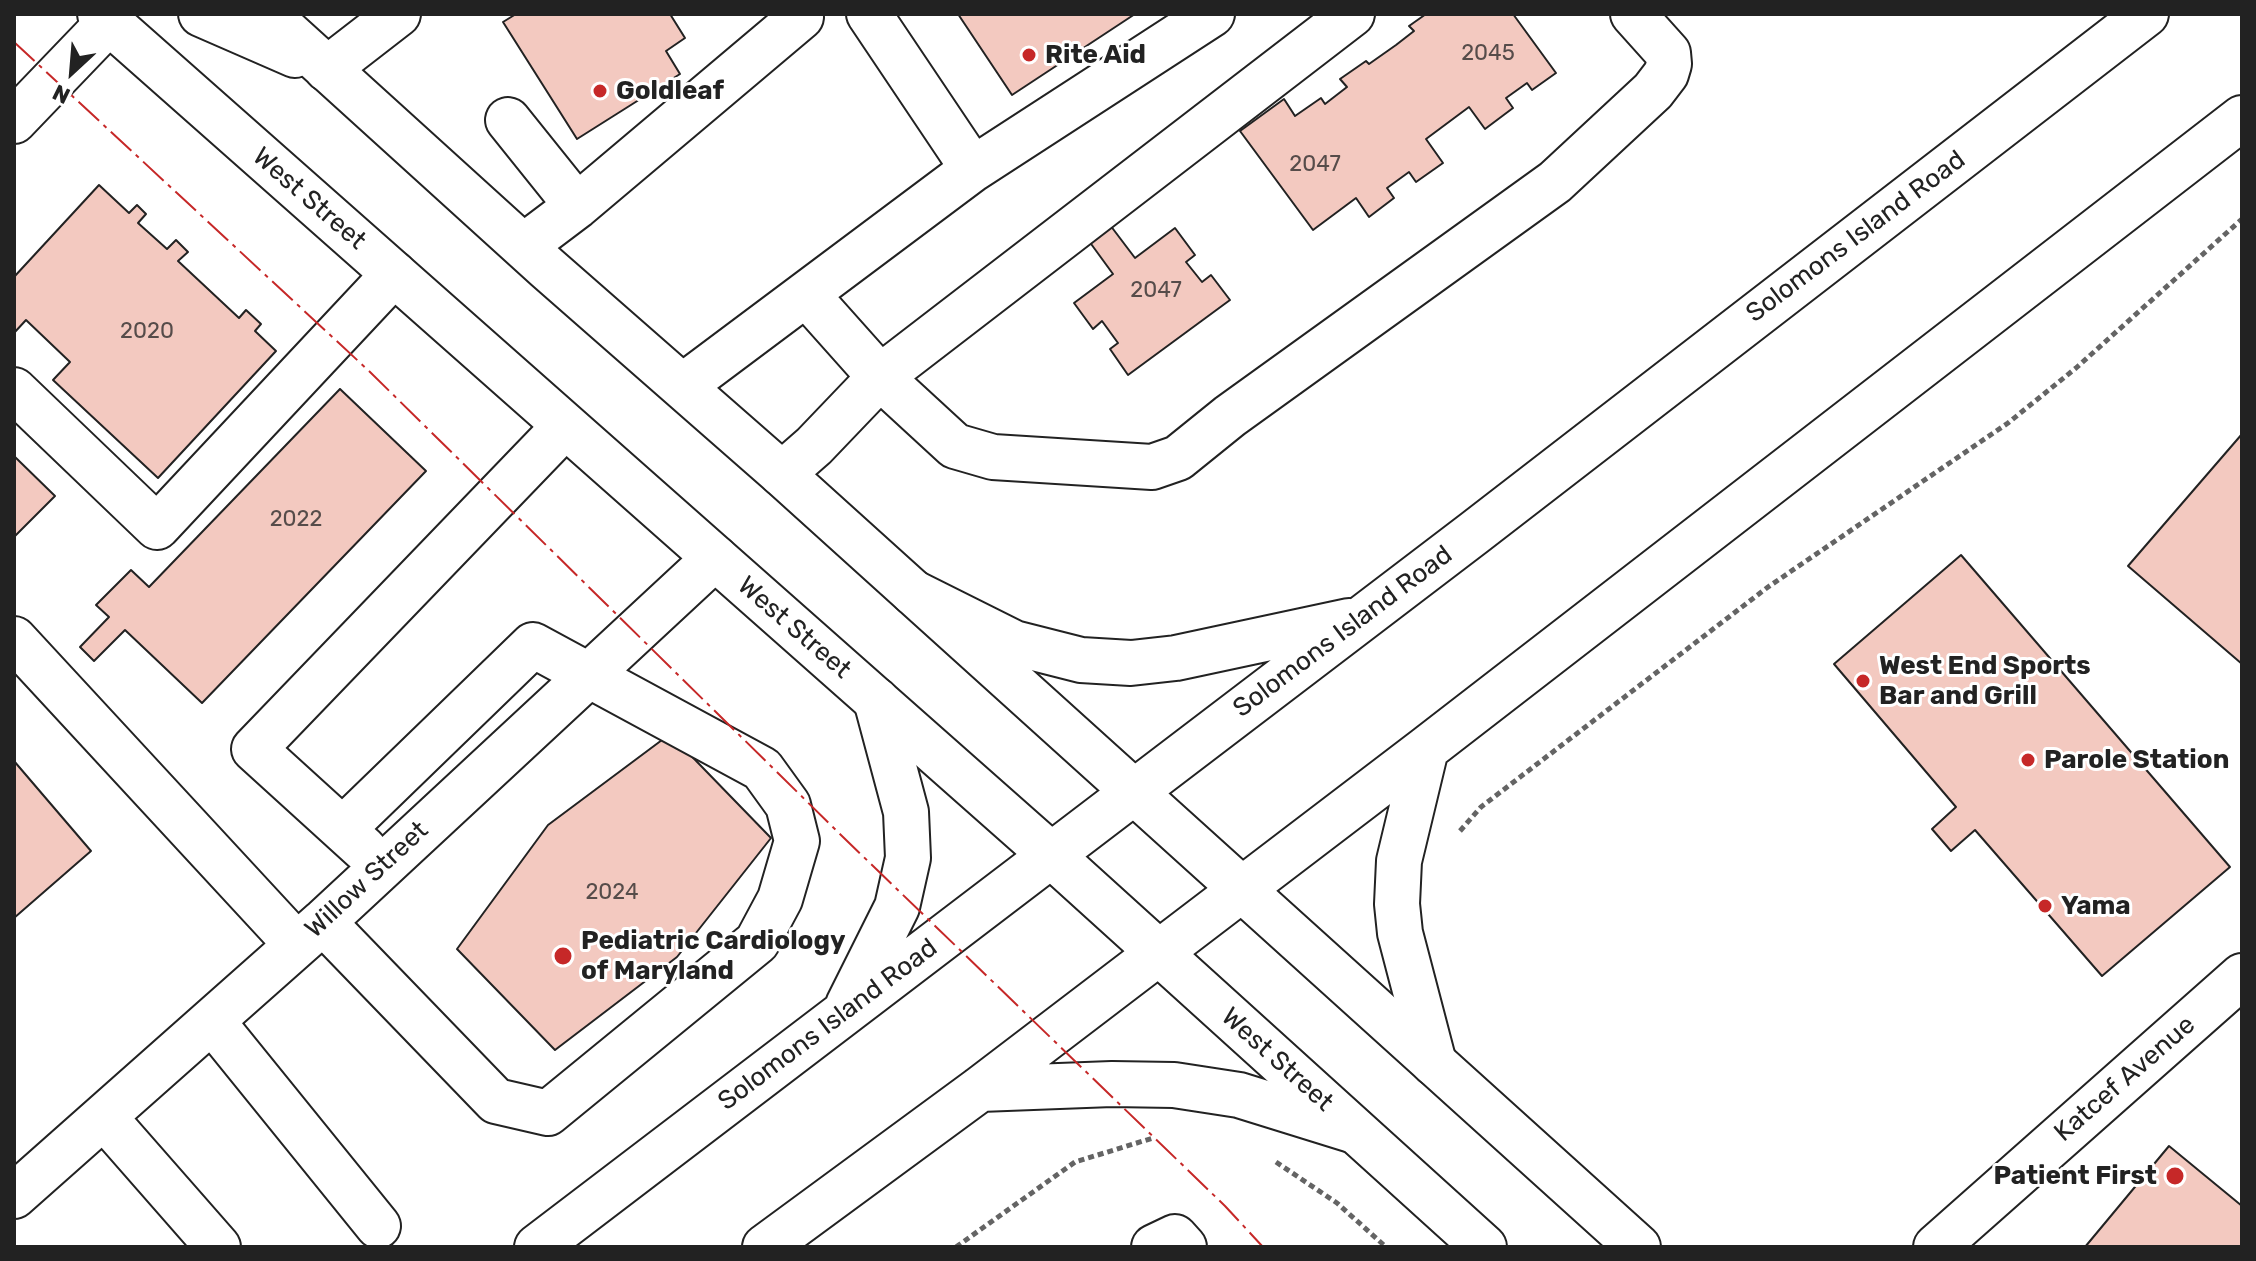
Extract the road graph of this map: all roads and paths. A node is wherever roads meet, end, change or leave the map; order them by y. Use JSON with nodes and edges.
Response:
{"nodes":[{"id":1,"x":201,"y":14,"type":"edge"},
{"id":2,"x":267,"y":14,"type":"edge"},
{"id":3,"x":398,"y":14,"type":"edge"},
{"id":4,"x":869,"y":14,"type":"edge"},
{"id":5,"x":1212,"y":14,"type":"edge"},
{"id":6,"x":1352,"y":14,"type":"edge"},
{"id":7,"x":1633,"y":14,"type":"edge"},
{"id":8,"x":2146,"y":14,"type":"edge"},
{"id":9,"x":112,"y":17,"type":"edge"},
{"id":10,"x":801,"y":17,"type":"dead end"},
{"id":11,"x":327,"y":69,"type":"junction"},
{"id":12,"x":2242,"y":118,"type":"edge"},
{"id":13,"x":508,"y":120,"type":"dead end"},
{"id":14,"x":14,"y":121,"type":"edge"},
{"id":15,"x":973,"y":169,"type":"junction"},
{"id":16,"x":577,"y":206,"type":"junction"},
{"id":17,"x":2242,"y":219,"type":"edge"},
{"id":18,"x":524,"y":246,"type":"junction"},
{"id":19,"x":394,"y":274,"type":"junction"},
{"id":20,"x":806,"y":294,"type":"junction"},
{"id":21,"x":880,"y":377,"type":"junction"},
{"id":22,"x":683,"y":386,"type":"junction"},
{"id":23,"x":14,"y":390,"type":"edge"},
{"id":24,"x":565,"y":426,"type":"junction"},
{"id":25,"x":782,"y":474,"type":"junction"},
{"id":26,"x":715,"y":558,"type":"junction"},
{"id":27,"x":914,"y":593,"type":"junction"},
{"id":28,"x":1359,"y":619,"type":"junction"},
{"id":29,"x":14,"y":639,"type":"edge"},
{"id":30,"x":586,"y":675,"type":"junction"},
{"id":31,"x":876,"y":700,"type":"junction"},
{"id":32,"x":1426,"y":749,"type":"junction"},
{"id":33,"x":1134,"y":791,"type":"junction"},
{"id":34,"x":343,"y":829,"type":"junction"},
{"id":35,"x":1457,"y":837,"type":"dead end"},
{"id":36,"x":1051,"y":855,"type":"junction"},
{"id":37,"x":383,"y":866,"type":"junction"},
{"id":38,"x":1242,"y":890,"type":"junction"},
{"id":39,"x":310,"y":934,"type":"junction"},
{"id":40,"x":1159,"y":953,"type":"junction"},
{"id":41,"x":2242,"y":976,"type":"edge"},
{"id":42,"x":844,"y":1013,"type":"junction"},
{"id":43,"x":212,"y":1021,"type":"junction"},
{"id":44,"x":1434,"y":1063,"type":"junction"},
{"id":45,"x":980,"y":1089,"type":"junction"},
{"id":46,"x":104,"y":1117,"type":"junction"},
{"id":47,"x":1355,"y":1131,"type":"junction"},
{"id":48,"x":1159,"y":1136,"type":"dead end"},
{"id":49,"x":1267,"y":1156,"type":"dead end"},
{"id":50,"x":14,"y":1196,"type":"edge"},
{"id":51,"x":378,"y":1226,"type":"dead end"},
{"id":52,"x":1462,"y":1240,"type":"edge"},
{"id":53,"x":218,"y":1247,"type":"edge"},
{"id":54,"x":537,"y":1247,"type":"edge"},
{"id":55,"x":765,"y":1247,"type":"edge"},
{"id":56,"x":956,"y":1247,"type":"edge"},
{"id":57,"x":1386,"y":1247,"type":"edge"},
{"id":58,"x":1638,"y":1247,"type":"edge"},
{"id":59,"x":1936,"y":1247,"type":"edge"}],
"edges":[{"from":1,"to":11,"type":"main road"},
{"from":2,"to":11,"type":"main road"},
{"from":3,"to":11,"type":"main road"},
{"from":4,"to":15,"type":"main road"},
{"from":5,"to":15,"type":"main road"},
{"from":6,"to":21,"type":"main road"},
{"from":7,"to":21,"type":"main road"},
{"from":8,"to":28,"type":"main road","name":"Solomons Island Road"},
{"from":9,"to":14,"type":"main road"},
{"from":9,"to":19,"type":"main road","name":"West Street"},
{"from":10,"to":16,"type":"main road"},
{"from":11,"to":18,"type":"main road"},
{"from":12,"to":32,"type":"main road"},
{"from":13,"to":16,"type":"main road"},
{"from":15,"to":20,"type":"main road"},
{"from":16,"to":18,"type":"main road"},
{"from":17,"to":35,"type":"path"},
{"from":18,"to":22,"type":"main road"},
{"from":19,"to":23,"type":"main road"},
{"from":19,"to":24,"type":"main road","name":"West Street"},
{"from":20,"to":21,"type":"main road"},
{"from":20,"to":22,"type":"main road"},
{"from":21,"to":25,"type":"main road"},
{"from":22,"to":25,"type":"main road"},
{"from":24,"to":26,"type":"main road","name":"West Street"},
{"from":24,"to":34,"type":"main road"},
{"from":25,"to":27,"type":"main road"},
{"from":26,"to":30,"type":"main road","name":"Willow Street"},
{"from":26,"to":31,"type":"main road","name":"West Street"},
{"from":27,"to":28,"type":"main road"},
{"from":27,"to":33,"type":"main road"},
{"from":28,"to":33,"type":"main road","name":"Solomons Island Road"},
{"from":29,"to":39,"type":"main road"},
{"from":30,"to":34,"type":"main road"},
{"from":30,"to":37,"type":"main road","name":"Willow Street"},
{"from":30,"to":39,"type":"main road"},
{"from":31,"to":36,"type":"main road","name":"West Street"},
{"from":31,"to":42,"type":"main road"},
{"from":32,"to":38,"type":"main road"},
{"from":32,"to":44,"type":"main road"},
{"from":33,"to":36,"type":"main road","name":"Solomons Island Road"},
{"from":33,"to":38,"type":"main road"},
{"from":34,"to":37,"type":"main road"},
{"from":36,"to":40,"type":"main road","name":"West Street"},
{"from":36,"to":42,"type":"main road","name":"Solomons Island Road"},
{"from":37,"to":39,"type":"main road","name":"Willow Street"},
{"from":38,"to":40,"type":"main road"},
{"from":38,"to":44,"type":"main road"},
{"from":39,"to":43,"type":"main road","name":"Willow Street"},
{"from":40,"to":45,"type":"main road"},
{"from":40,"to":47,"type":"main road","name":"West Street"},
{"from":41,"to":59,"type":"main road","name":"Katcef Avenue"},
{"from":42,"to":54,"type":"main road","name":"Solomons Island Road"},
{"from":43,"to":46,"type":"main road","name":"Willow Street"},
{"from":43,"to":51,"type":"main road"},
{"from":44,"to":58,"type":"main road"},
{"from":45,"to":47,"type":"main road"},
{"from":45,"to":55,"type":"main road"},
{"from":46,"to":50,"type":"main road","name":"Willow Street"},
{"from":46,"to":53,"type":"main road"},
{"from":47,"to":52,"type":"main road","name":"West Street"},
{"from":48,"to":56,"type":"path"},
{"from":49,"to":57,"type":"path"}]}
